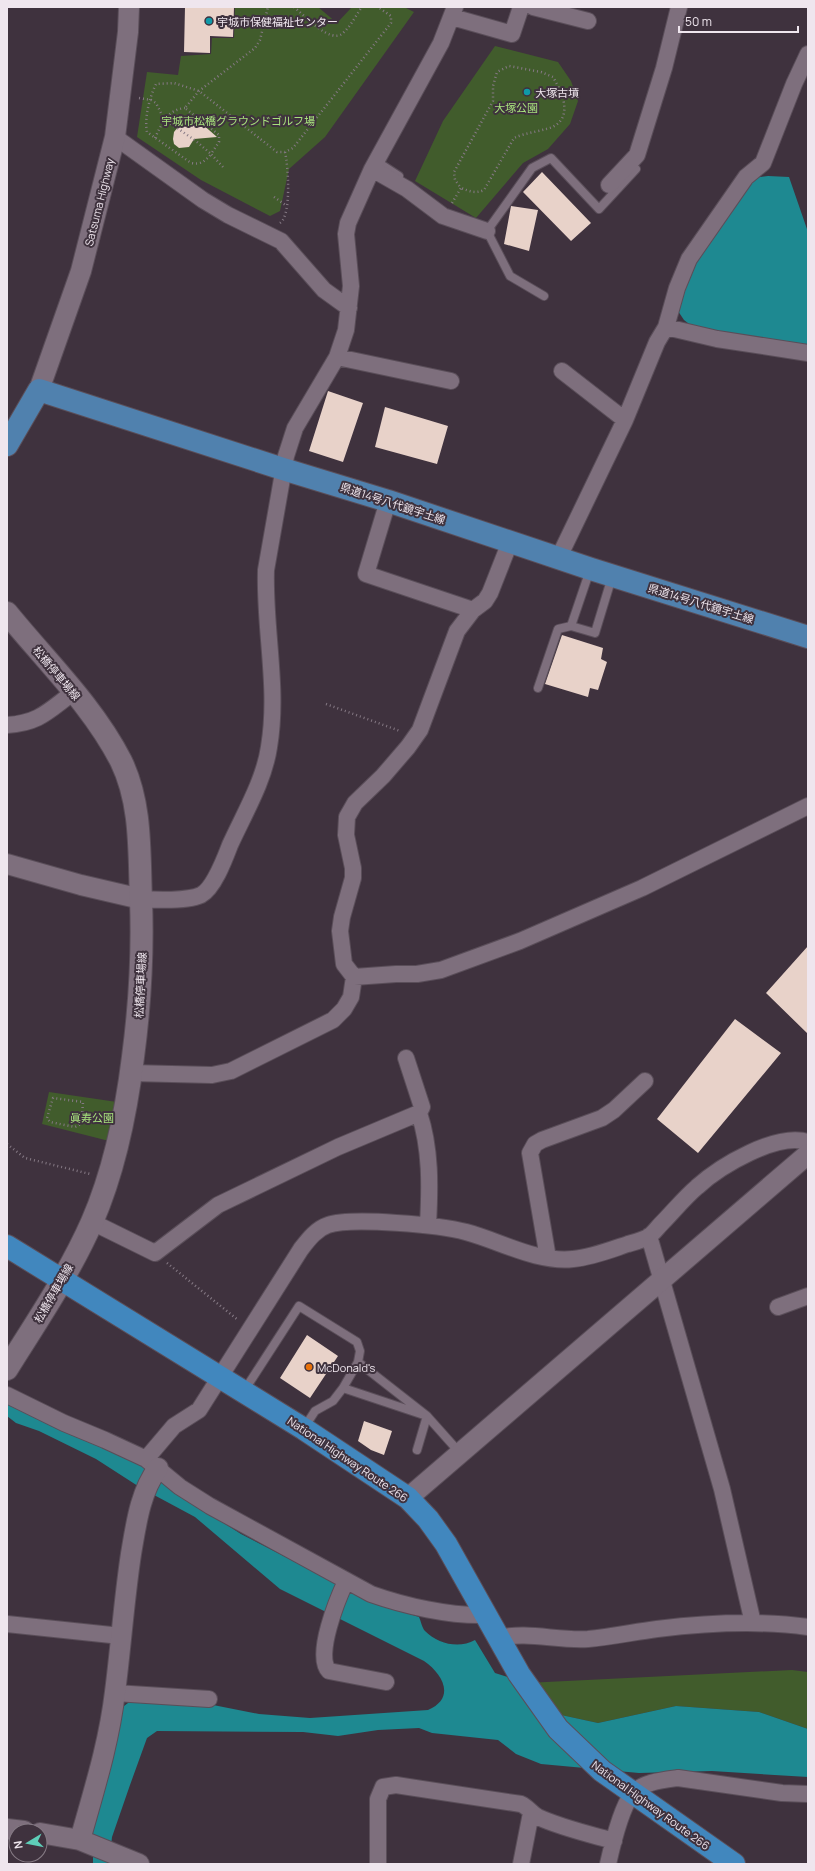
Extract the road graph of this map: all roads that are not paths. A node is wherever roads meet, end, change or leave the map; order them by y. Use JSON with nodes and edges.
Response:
{"nodes":[{"id":1,"x":129,"y":7,"type":"edge"},
{"id":2,"x":521,"y":7,"type":"edge"},
{"id":3,"x":533,"y":7,"type":"edge"},
{"id":4,"x":679,"y":7,"type":"edge"},
{"id":5,"x":454,"y":12,"type":"edge"},
{"id":6,"x":588,"y":21,"type":"dead end"},
{"id":7,"x":808,"y":54,"type":"edge"},
{"id":8,"x":115,"y":137,"type":"junction"},
{"id":9,"x":374,"y":165,"type":"junction"},
{"id":10,"x":636,"y":168,"type":"dead end"},
{"id":11,"x":410,"y":183,"type":"dead end"},
{"id":12,"x":609,"y":185,"type":"dead end"},
{"id":13,"x":487,"y":231,"type":"junction"},
{"id":14,"x":544,"y":296,"type":"dead end"},
{"id":15,"x":349,"y":308,"type":"junction"},
{"id":16,"x":666,"y":326,"type":"junction"},
{"id":17,"x":808,"y":353,"type":"edge"},
{"id":18,"x":337,"y":357,"type":"junction"},
{"id":19,"x":562,"y":371,"type":"dead end"},
{"id":20,"x":451,"y":381,"type":"dead end"},
{"id":21,"x":39,"y":390,"type":"junction"},
{"id":22,"x":625,"y":420,"type":"junction"},
{"id":23,"x":7,"y":445,"type":"edge"},
{"id":24,"x":283,"y":469,"type":"junction"},
{"id":25,"x":388,"y":501,"type":"junction"},
{"id":26,"x":510,"y":542,"type":"junction"},
{"id":27,"x":559,"y":557,"type":"junction"},
{"id":28,"x":591,"y":569,"type":"junction"},
{"id":29,"x":612,"y":576,"type":"junction"},
{"id":30,"x":473,"y":610,"type":"junction"},
{"id":31,"x":7,"y":613,"type":"edge"},
{"id":32,"x":572,"y":626,"type":"junction"},
{"id":33,"x":808,"y":637,"type":"edge"},
{"id":34,"x":538,"y":688,"type":"dead end"},
{"id":35,"x":74,"y":692,"type":"junction"},
{"id":36,"x":7,"y":725,"type":"edge"},
{"id":37,"x":808,"y":806,"type":"edge"},
{"id":38,"x":7,"y":864,"type":"edge"},
{"id":39,"x":141,"y":899,"type":"junction"},
{"id":40,"x":354,"y":977,"type":"junction"},
{"id":41,"x":406,"y":1058,"type":"dead end"},
{"id":42,"x":131,"y":1073,"type":"junction"},
{"id":43,"x":645,"y":1081,"type":"dead end"},
{"id":44,"x":419,"y":1112,"type":"junction"},
{"id":45,"x":808,"y":1142,"type":"edge"},
{"id":46,"x":808,"y":1154,"type":"edge"},
{"id":47,"x":92,"y":1222,"type":"junction"},
{"id":48,"x":428,"y":1225,"type":"junction"},
{"id":49,"x":649,"y":1236,"type":"junction"},
{"id":50,"x":7,"y":1246,"type":"edge"},
{"id":51,"x":548,"y":1258,"type":"junction"},
{"id":52,"x":662,"y":1280,"type":"junction"},
{"id":53,"x":62,"y":1281,"type":"junction"},
{"id":54,"x":808,"y":1296,"type":"edge"},
{"id":55,"x":778,"y":1307,"type":"dead end"},
{"id":56,"x":358,"y":1362,"type":"junction"},
{"id":57,"x":7,"y":1369,"type":"edge"},
{"id":58,"x":221,"y":1378,"type":"junction"},
{"id":59,"x":343,"y":1388,"type":"junction"},
{"id":60,"x":243,"y":1392,"type":"junction"},
{"id":61,"x":7,"y":1395,"type":"edge"},
{"id":62,"x":427,"y":1416,"type":"junction"},
{"id":63,"x":304,"y":1429,"type":"junction"},
{"id":64,"x":417,"y":1450,"type":"dead end"},
{"id":65,"x":460,"y":1453,"type":"junction"},
{"id":66,"x":153,"y":1466,"type":"junction"},
{"id":67,"x":408,"y":1498,"type":"junction"},
{"id":68,"x":345,"y":1583,"type":"junction"},
{"id":69,"x":485,"y":1615,"type":"junction"},
{"id":70,"x":752,"y":1623,"type":"junction"},
{"id":71,"x":7,"y":1624,"type":"edge"},
{"id":72,"x":808,"y":1628,"type":"edge"},
{"id":73,"x":121,"y":1636,"type":"junction"},
{"id":74,"x":498,"y":1638,"type":"junction"},
{"id":75,"x":386,"y":1682,"type":"dead end"},
{"id":76,"x":115,"y":1693,"type":"junction"},
{"id":77,"x":209,"y":1699,"type":"dead end"},
{"id":78,"x":632,"y":1794,"type":"junction"},
{"id":79,"x":808,"y":1794,"type":"edge"},
{"id":80,"x":531,"y":1812,"type":"junction"},
{"id":81,"x":48,"y":1835,"type":"edge"},
{"id":82,"x":84,"y":1841,"type":"junction"},
{"id":83,"x":614,"y":1841,"type":"junction"},
{"id":84,"x":124,"y":1859,"type":"edge"},
{"id":85,"x":378,"y":1864,"type":"edge"},
{"id":86,"x":521,"y":1864,"type":"edge"},
{"id":87,"x":608,"y":1864,"type":"edge"},
{"id":88,"x":734,"y":1864,"type":"edge"}],
"edges":[{"from":1,"to":8,"type":"street","name":"Satsuma Highway"},
{"from":2,"to":5,"type":"street"},
{"from":3,"to":6,"type":"street"},
{"from":4,"to":12,"type":"street"},
{"from":5,"to":9,"type":"street"},
{"from":7,"to":16,"type":"street"},
{"from":8,"to":15,"type":"street"},
{"from":8,"to":21,"type":"street","name":"Satsuma Highway"},
{"from":9,"to":11,"type":"lane"},
{"from":9,"to":13,"type":"street"},
{"from":9,"to":15,"type":"street"},
{"from":10,"to":13,"type":"lane"},
{"from":13,"to":14,"type":"lane"},
{"from":15,"to":18,"type":"street"},
{"from":16,"to":17,"type":"street"},
{"from":16,"to":22,"type":"street"},
{"from":18,"to":20,"type":"street"},
{"from":18,"to":24,"type":"street"},
{"from":19,"to":22,"type":"street"},
{"from":21,"to":23,"type":"main road"},
{"from":21,"to":24,"type":"main road","name":"県道14号八代鏡宇土線"},
{"from":22,"to":27,"type":"street"},
{"from":24,"to":25,"type":"main road","name":"県道14号八代鏡宇土線"},
{"from":24,"to":39,"type":"street"},
{"from":25,"to":26,"type":"main road","name":"県道14号八代鏡宇土線"},
{"from":25,"to":30,"type":"street"},
{"from":26,"to":27,"type":"main road","name":"県道14号八代鏡宇土線"},
{"from":26,"to":30,"type":"street"},
{"from":27,"to":28,"type":"main road","name":"県道14号八代鏡宇土線"},
{"from":28,"to":29,"type":"main road","name":"県道14号八代鏡宇土線"},
{"from":28,"to":32,"type":"lane"},
{"from":29,"to":32,"type":"lane"},
{"from":29,"to":33,"type":"main road","name":"県道14号八代鏡宇土線"},
{"from":30,"to":40,"type":"street"},
{"from":31,"to":35,"type":"main road","name":"松橋停車場線"},
{"from":32,"to":34,"type":"lane"},
{"from":35,"to":36,"type":"street"},
{"from":35,"to":39,"type":"main road","name":"松橋停車場線"},
{"from":37,"to":40,"type":"street"},
{"from":38,"to":39,"type":"street"},
{"from":39,"to":42,"type":"main road","name":"松橋停車場線"},
{"from":40,"to":42,"type":"street"},
{"from":41,"to":44,"type":"street"},
{"from":42,"to":47,"type":"main road","name":"松橋停車場線"},
{"from":43,"to":51,"type":"street"},
{"from":44,"to":47,"type":"street"},
{"from":44,"to":48,"type":"street"},
{"from":45,"to":49,"type":"street"},
{"from":46,"to":52,"type":"street"},
{"from":47,"to":53,"type":"main road","name":"松橋停車場線"},
{"from":48,"to":51,"type":"street"},
{"from":48,"to":58,"type":"street"},
{"from":49,"to":51,"type":"street"},
{"from":49,"to":52,"type":"street"},
{"from":50,"to":53,"type":"highway","name":"National Highway Route 266"},
{"from":52,"to":65,"type":"street"},
{"from":52,"to":70,"type":"street"},
{"from":53,"to":57,"type":"main road","name":"松橋停車場線"},
{"from":53,"to":58,"type":"highway","name":"National Highway Route 266"},
{"from":54,"to":55,"type":"street"},
{"from":56,"to":59,"type":"lane"},
{"from":56,"to":60,"type":"lane"},
{"from":56,"to":62,"type":"lane"},
{"from":58,"to":60,"type":"highway","name":"National Highway Route 266"},
{"from":58,"to":66,"type":"street"},
{"from":59,"to":62,"type":"lane"},
{"from":59,"to":63,"type":"lane"},
{"from":60,"to":63,"type":"highway","name":"National Highway Route 266"},
{"from":61,"to":66,"type":"street"},
{"from":62,"to":64,"type":"lane"},
{"from":62,"to":65,"type":"lane"},
{"from":63,"to":67,"type":"highway","name":"National Highway Route 266"},
{"from":65,"to":67,"type":"street"},
{"from":66,"to":68,"type":"street"},
{"from":66,"to":73,"type":"street"},
{"from":67,"to":69,"type":"highway","name":"National Highway Route 266"},
{"from":68,"to":69,"type":"street"},
{"from":68,"to":75,"type":"street"},
{"from":69,"to":74,"type":"highway","name":"National Highway Route 266"},
{"from":70,"to":72,"type":"street"},
{"from":70,"to":74,"type":"street"},
{"from":71,"to":73,"type":"street"},
{"from":73,"to":76,"type":"street"},
{"from":74,"to":78,"type":"highway","name":"National Highway Route 266"},
{"from":76,"to":77,"type":"street"},
{"from":76,"to":82,"type":"street"},
{"from":78,"to":79,"type":"street"},
{"from":78,"to":83,"type":"street"},
{"from":78,"to":88,"type":"highway","name":"National Highway Route 266"},
{"from":80,"to":83,"type":"street"},
{"from":80,"to":85,"type":"street"},
{"from":80,"to":86,"type":"street"},
{"from":81,"to":82,"type":"street"},
{"from":82,"to":84,"type":"street"},
{"from":83,"to":87,"type":"street"}]}
